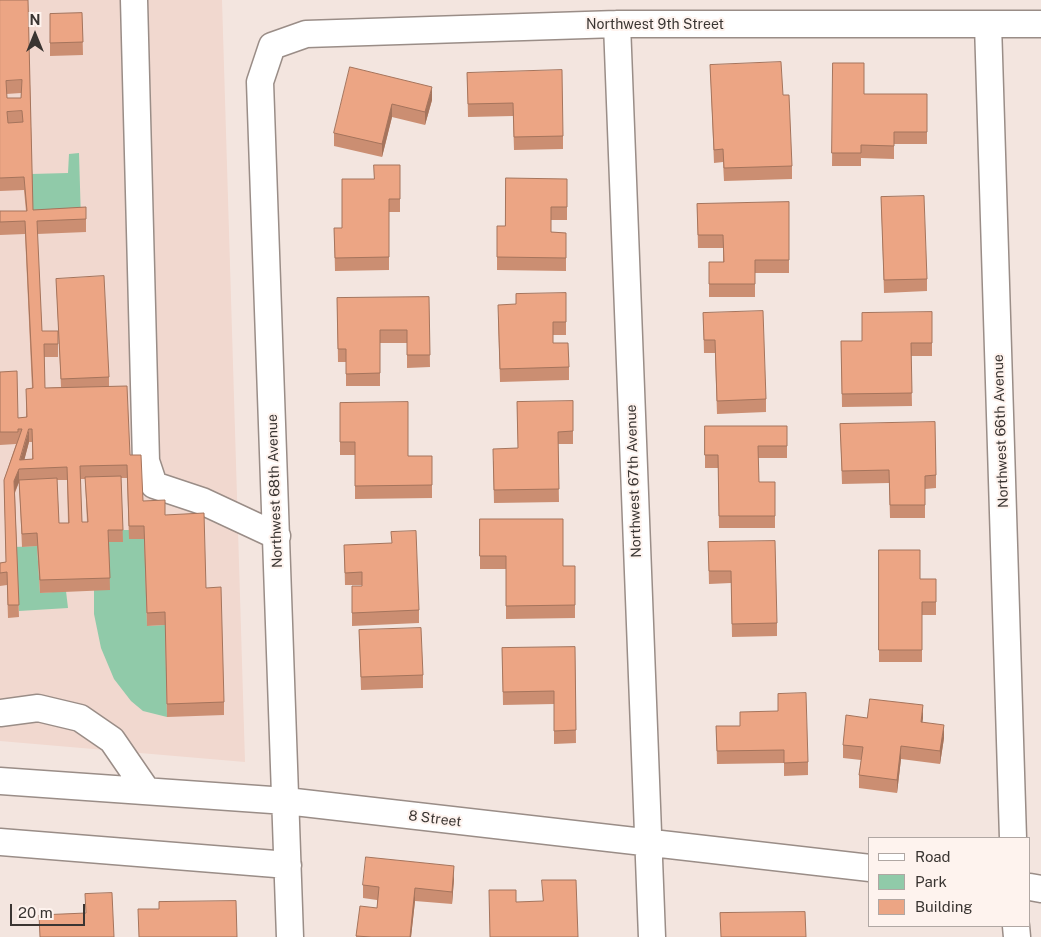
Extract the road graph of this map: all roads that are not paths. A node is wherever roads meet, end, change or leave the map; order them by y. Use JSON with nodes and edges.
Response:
{"nodes":[{"id":1,"x":134,"y":0,"type":"edge"},
{"id":2,"x":617,"y":24,"type":"junction"},
{"id":3,"x":988,"y":24,"type":"junction"},
{"id":4,"x":1041,"y":24,"type":"edge"},
{"id":5,"x":272,"y":46,"type":"joint"},
{"id":6,"x":277,"y":536,"type":"junction"},
{"id":7,"x":0,"y":713,"type":"edge"},
{"id":8,"x":0,"y":781,"type":"edge"},
{"id":9,"x":147,"y":791,"type":"junction"},
{"id":10,"x":286,"y":801,"type":"junction"},
{"id":11,"x":1013,"y":837,"type":"edge"},
{"id":12,"x":0,"y":842,"type":"edge"},
{"id":13,"x":648,"y":843,"type":"junction"},
{"id":14,"x":288,"y":865,"type":"junction"},
{"id":15,"x":868,"y":868,"type":"edge"},
{"id":16,"x":290,"y":937,"type":"edge"},
{"id":17,"x":652,"y":937,"type":"edge"}],
"edges":[{"from":1,"to":6,"type":"street"},
{"from":2,"to":3,"type":"street","name":"Northwest 9th Street"},
{"from":2,"to":5,"type":"street","name":"Northwest 9th Street"},
{"from":2,"to":13,"type":"street","name":"Northwest 67th Avenue"},
{"from":3,"to":4,"type":"street","name":"Northwest 9th Street"},
{"from":3,"to":11,"type":"street","name":"Northwest 66th Avenue"},
{"from":5,"to":6,"type":"street","name":"Northwest 68th Avenue"},
{"from":6,"to":10,"type":"street","name":"Northwest 68th Avenue"},
{"from":7,"to":9,"type":"street"},
{"from":8,"to":9,"type":"street","name":"8 Street"},
{"from":9,"to":10,"type":"street","name":"8 Street"},
{"from":10,"to":13,"type":"street","name":"8 Street"},
{"from":10,"to":14,"type":"street","name":"Northwest 68th Avenue"},
{"from":12,"to":14,"type":"street"},
{"from":13,"to":15,"type":"street","name":"8 Street"},
{"from":13,"to":17,"type":"street","name":"Northwest 67th Avenue"},
{"from":14,"to":16,"type":"street","name":"Northwest 68th Avenue"}]}
